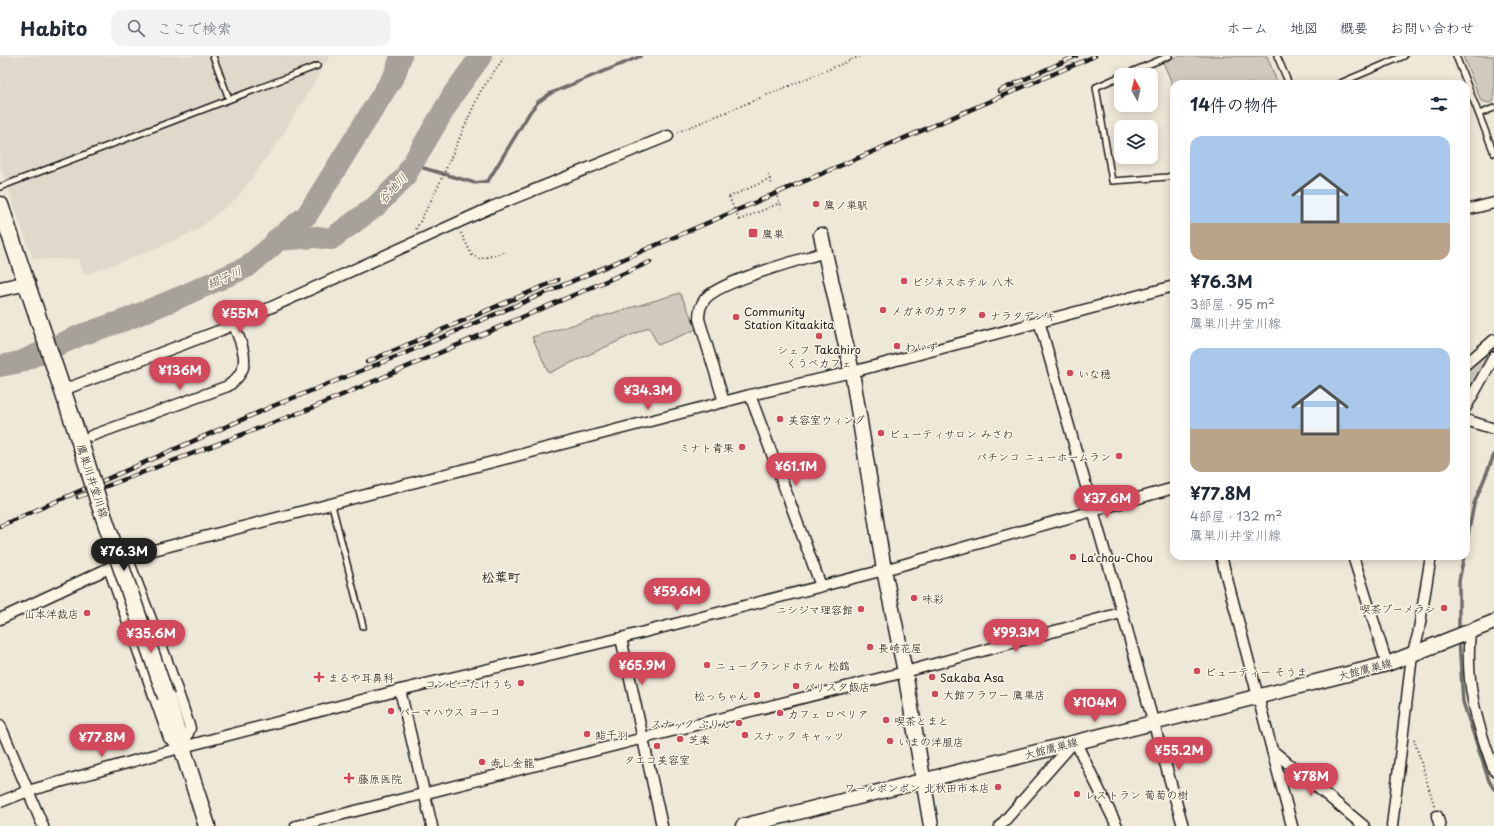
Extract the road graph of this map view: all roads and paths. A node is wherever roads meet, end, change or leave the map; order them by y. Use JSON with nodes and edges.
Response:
{"nodes":[{"id":1,"x":214,"y":56,"type":"edge"},
{"id":2,"x":506,"y":56,"type":"edge"},
{"id":3,"x":861,"y":56,"type":"edge"},
{"id":4,"x":1169,"y":56,"type":"edge"},
{"id":5,"x":1278,"y":56,"type":"edge"},
{"id":6,"x":1404,"y":56,"type":"edge"},
{"id":7,"x":1456,"y":56,"type":"edge"},
{"id":8,"x":317,"y":66,"type":"dead end"},
{"id":9,"x":1141,"y":68,"type":"edge"},
{"id":10,"x":1114,"y":79,"type":"edge"},
{"id":11,"x":1287,"y":80,"type":"edge"},
{"id":12,"x":1347,"y":80,"type":"edge"},
{"id":13,"x":1466,"y":80,"type":"edge"},
{"id":14,"x":1470,"y":91,"type":"edge"},
{"id":15,"x":229,"y":100,"type":"junction"},
{"id":16,"x":1494,"y":108,"type":"edge"},
{"id":17,"x":1479,"y":114,"type":"junction"},
{"id":18,"x":668,"y":136,"type":"joint"},
{"id":19,"x":1494,"y":153,"type":"edge"},
{"id":20,"x":768,"y":175,"type":"dead end"},
{"id":21,"x":1170,"y":176,"type":"edge"},
{"id":22,"x":770,"y":179,"type":"junction"},
{"id":23,"x":772,"y":184,"type":"dead end"},
{"id":24,"x":0,"y":187,"type":"edge"},
{"id":25,"x":777,"y":196,"type":"dead end"},
{"id":26,"x":780,"y":203,"type":"junction"},
{"id":27,"x":1494,"y":203,"type":"edge"},
{"id":28,"x":0,"y":205,"type":"edge"},
{"id":29,"x":782,"y":208,"type":"dead end"},
{"id":30,"x":1470,"y":209,"type":"edge"},
{"id":31,"x":456,"y":223,"type":"junction"},
{"id":32,"x":821,"y":235,"type":"dead end"},
{"id":33,"x":403,"y":246,"type":"junction"},
{"id":34,"x":506,"y":252,"type":"dead end"},
{"id":35,"x":824,"y":252,"type":"junction"},
{"id":36,"x":28,"y":283,"type":"junction"},
{"id":37,"x":1170,"y":287,"type":"edge"},
{"id":38,"x":0,"y":288,"type":"edge"},
{"id":39,"x":1039,"y":321,"type":"junction"},
{"id":40,"x":234,"y":325,"type":"junction"},
{"id":41,"x":1494,"y":340,"type":"edge"},
{"id":42,"x":1494,"y":357,"type":"edge"},
{"id":43,"x":1470,"y":361,"type":"edge"},
{"id":44,"x":852,"y":372,"type":"junction"},
{"id":45,"x":61,"y":385,"type":"junction"},
{"id":46,"x":750,"y":395,"type":"junction"},
{"id":47,"x":1470,"y":400,"type":"edge"},
{"id":48,"x":724,"y":402,"type":"junction"},
{"id":49,"x":1470,"y":421,"type":"edge"},
{"id":50,"x":1494,"y":429,"type":"edge"},
{"id":51,"x":86,"y":441,"type":"junction"},
{"id":52,"x":1170,"y":489,"type":"edge"},
{"id":53,"x":332,"y":505,"type":"junction"},
{"id":54,"x":1094,"y":510,"type":"junction"},
{"id":55,"x":127,"y":557,"type":"junction"},
{"id":56,"x":1222,"y":560,"type":"edge"},
{"id":57,"x":1354,"y":560,"type":"edge"},
{"id":58,"x":1430,"y":560,"type":"edge"},
{"id":59,"x":109,"y":568,"type":"junction"},
{"id":60,"x":884,"y":570,"type":"junction"},
{"id":61,"x":821,"y":586,"type":"junction"},
{"id":62,"x":1121,"y":613,"type":"junction"},
{"id":63,"x":0,"y":619,"type":"edge"},
{"id":64,"x":1494,"y":622,"type":"edge"},
{"id":65,"x":363,"y":626,"type":"dead end"},
{"id":66,"x":1462,"y":634,"type":"junction"},
{"id":67,"x":621,"y":638,"type":"junction"},
{"id":68,"x":1412,"y":655,"type":"junction"},
{"id":69,"x":1387,"y":664,"type":"junction"},
{"id":70,"x":905,"y":672,"type":"junction"},
{"id":71,"x":400,"y":690,"type":"junction"},
{"id":72,"x":1258,"y":696,"type":"junction"},
{"id":73,"x":1153,"y":723,"type":"junction"},
{"id":74,"x":0,"y":725,"type":"edge"},
{"id":75,"x":1412,"y":733,"type":"dead end"},
{"id":76,"x":642,"y":738,"type":"junction"},
{"id":77,"x":1075,"y":741,"type":"junction"},
{"id":78,"x":183,"y":747,"type":"junction"},
{"id":79,"x":1272,"y":750,"type":"junction"},
{"id":80,"x":1494,"y":770,"type":"edge"},
{"id":81,"x":924,"y":781,"type":"junction"},
{"id":82,"x":28,"y":791,"type":"junction"},
{"id":83,"x":425,"y":793,"type":"junction"},
{"id":84,"x":0,"y":802,"type":"edge"},
{"id":85,"x":1437,"y":816,"type":"joint"},
{"id":86,"x":43,"y":826,"type":"edge"},
{"id":87,"x":207,"y":826,"type":"edge"},
{"id":88,"x":296,"y":826,"type":"edge"},
{"id":89,"x":432,"y":826,"type":"edge"},
{"id":90,"x":662,"y":826,"type":"edge"},
{"id":91,"x":743,"y":826,"type":"edge"},
{"id":92,"x":931,"y":826,"type":"edge"},
{"id":93,"x":1000,"y":826,"type":"edge"},
{"id":94,"x":1117,"y":826,"type":"edge"},
{"id":95,"x":1183,"y":826,"type":"edge"},
{"id":96,"x":1292,"y":826,"type":"edge"},
{"id":97,"x":1364,"y":826,"type":"edge"},
{"id":98,"x":1392,"y":826,"type":"edge"},
{"id":99,"x":1440,"y":826,"type":"edge"}],
"edges":[{"from":1,"to":15,"type":"lane"},
{"from":2,"to":33,"type":"path"},
{"from":3,"to":18,"type":"path"},
{"from":4,"to":9,"type":"lane"},
{"from":5,"to":11,"type":"lane"},
{"from":6,"to":12,"type":"lane"},
{"from":7,"to":13,"type":"lane"},
{"from":8,"to":15,"type":"lane"},
{"from":10,"to":21,"type":"lane"},
{"from":14,"to":17,"type":"lane"},
{"from":15,"to":24,"type":"lane"},
{"from":16,"to":17,"type":"lane"},
{"from":17,"to":19,"type":"lane"},
{"from":18,"to":31,"type":"street"},
{"from":20,"to":22,"type":"path"},
{"from":22,"to":23,"type":"path"},
{"from":22,"to":26,"type":"path","bridge":true},
{"from":25,"to":26,"type":"path"},
{"from":26,"to":29,"type":"path"},
{"from":27,"to":30,"type":"street"},
{"from":28,"to":36,"type":"main road","name":"鷹巣川井堂川線"},
{"from":31,"to":33,"type":"street"},
{"from":31,"to":34,"type":"path"},
{"from":32,"to":35,"type":"main road"},
{"from":33,"to":40,"type":"street"},
{"from":35,"to":44,"type":"main road"},
{"from":35,"to":48,"type":"street"},
{"from":36,"to":38,"type":"main road"},
{"from":36,"to":45,"type":"main road","name":"鷹巣川井堂川線"},
{"from":37,"to":39,"type":"street"},
{"from":39,"to":44,"type":"street"},
{"from":39,"to":54,"type":"street"},
{"from":40,"to":45,"type":"street"},
{"from":40,"to":51,"type":"street"},
{"from":41,"to":43,"type":"street"},
{"from":42,"to":47,"type":"street"},
{"from":44,"to":46,"type":"street"},
{"from":44,"to":60,"type":"main road"},
{"from":45,"to":51,"type":"main road","name":"鷹巣川井堂川線"},
{"from":46,"to":48,"type":"street"},
{"from":46,"to":61,"type":"street"},
{"from":48,"to":53,"type":"street"},
{"from":49,"to":50,"type":"street"},
{"from":51,"to":78,"type":"main road","name":"鷹巣川井堂川線","bridge":true},
{"from":52,"to":54,"type":"street"},
{"from":53,"to":55,"type":"street"},
{"from":53,"to":65,"type":"lane"},
{"from":54,"to":60,"type":"street"},
{"from":54,"to":62,"type":"street"},
{"from":55,"to":59,"type":"street"},
{"from":55,"to":78,"type":"street"},
{"from":56,"to":72,"type":"street"},
{"from":57,"to":69,"type":"street"},
{"from":58,"to":68,"type":"street"},
{"from":59,"to":63,"type":"street"},
{"from":59,"to":78,"type":"street"},
{"from":60,"to":61,"type":"street"},
{"from":60,"to":70,"type":"main road"},
{"from":61,"to":67,"type":"street"},
{"from":62,"to":70,"type":"street"},
{"from":62,"to":73,"type":"street"},
{"from":64,"to":66,"type":"main road","name":"大館鷹巣線"},
{"from":66,"to":68,"type":"main road","name":"大館鷹巣線"},
{"from":66,"to":80,"type":"street"},
{"from":67,"to":71,"type":"street"},
{"from":67,"to":76,"type":"street"},
{"from":68,"to":69,"type":"main road","name":"大館鷹巣線"},
{"from":68,"to":98,"type":"street"},
{"from":69,"to":72,"type":"main road","name":"大館鷹巣線"},
{"from":70,"to":76,"type":"street"},
{"from":70,"to":81,"type":"main road"},
{"from":71,"to":78,"type":"street"},
{"from":71,"to":83,"type":"street"},
{"from":72,"to":73,"type":"main road","name":"大館鷹巣線"},
{"from":72,"to":79,"type":"street"},
{"from":73,"to":77,"type":"main road","name":"大館鷹巣線"},
{"from":73,"to":95,"type":"street"},
{"from":74,"to":82,"type":"street"},
{"from":75,"to":85,"type":"path"},
{"from":76,"to":83,"type":"street"},
{"from":76,"to":90,"type":"street"},
{"from":77,"to":81,"type":"main road","name":"大館鷹巣線"},
{"from":77,"to":93,"type":"street"},
{"from":77,"to":94,"type":"street"},
{"from":78,"to":82,"type":"street"},
{"from":78,"to":87,"type":"main road","name":"鷹巣川井堂川線"},
{"from":79,"to":96,"type":"street"},
{"from":79,"to":97,"type":"street"},
{"from":81,"to":91,"type":"main road","name":"大館鷹巣線"},
{"from":81,"to":92,"type":"main road"},
{"from":82,"to":84,"type":"street"},
{"from":82,"to":86,"type":"street"},
{"from":83,"to":88,"type":"street"},
{"from":83,"to":89,"type":"street"},
{"from":85,"to":99,"type":"street"}]}
